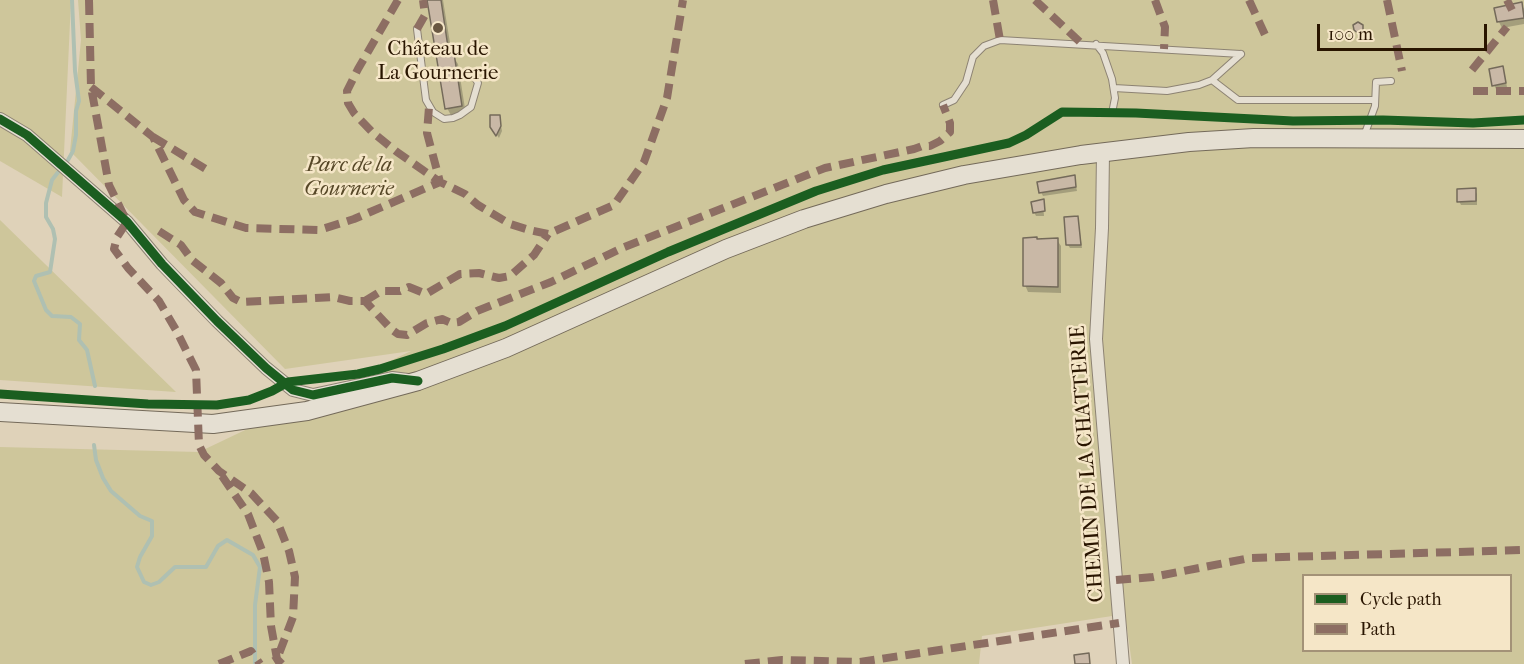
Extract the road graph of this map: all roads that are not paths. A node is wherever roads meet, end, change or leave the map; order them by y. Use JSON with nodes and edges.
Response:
{"nodes":[{"id":1,"x":417,"y":29,"type":"dead end"},
{"id":2,"x":1096,"y":44,"type":"junction"},
{"id":3,"x":472,"y":73,"type":"dead end"},
{"id":4,"x":1212,"y":80,"type":"junction"},
{"id":5,"x":1391,"y":81,"type":"dead end"},
{"id":6,"x":1114,"y":88,"type":"junction"},
{"id":7,"x":1375,"y":100,"type":"junction"},
{"id":8,"x":943,"y":105,"type":"dead end"},
{"id":9,"x":1112,"y":113,"type":"dead end"},
{"id":10,"x":0,"y":118,"type":"edge"},
{"id":11,"x":1363,"y":139,"type":"junction"},
{"id":12,"x":1524,"y":139,"type":"edge"},
{"id":13,"x":1103,"y":153,"type":"junction"},
{"id":14,"x":418,"y":381,"type":"junction"},
{"id":15,"x":0,"y":412,"type":"edge"},
{"id":16,"x":1123,"y":664,"type":"edge"}],
"edges":[{"from":1,"to":3,"type":"lane"},
{"from":2,"to":4,"type":"lane"},
{"from":2,"to":6,"type":"lane"},
{"from":2,"to":8,"type":"lane"},
{"from":4,"to":6,"type":"lane"},
{"from":4,"to":7,"type":"lane"},
{"from":5,"to":7,"type":"lane"},
{"from":6,"to":9,"type":"lane"},
{"from":7,"to":11,"type":"lane"},
{"from":10,"to":14,"type":"street"},
{"from":11,"to":12,"type":"main road"},
{"from":11,"to":13,"type":"main road"},
{"from":13,"to":14,"type":"main road"},
{"from":13,"to":16,"type":"street","name":"CHEMIN DE LA CHATTERIE"},
{"from":14,"to":15,"type":"main road"}]}
